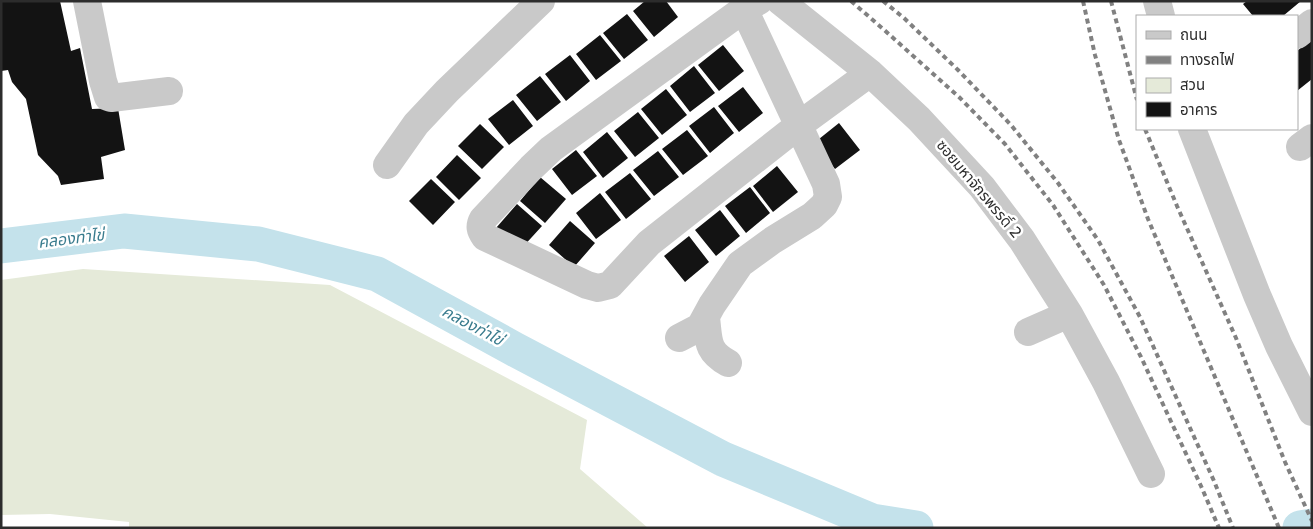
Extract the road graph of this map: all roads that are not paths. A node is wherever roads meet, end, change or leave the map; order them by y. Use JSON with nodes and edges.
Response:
{"nodes":[{"id":1,"x":87,"y":1,"type":"edge"},
{"id":2,"x":541,"y":1,"type":"edge"},
{"id":3,"x":780,"y":1,"type":"edge"},
{"id":4,"x":1157,"y":1,"type":"edge"},
{"id":5,"x":751,"y":5,"type":"edge"},
{"id":6,"x":1161,"y":15,"type":"edge"},
{"id":7,"x":1312,"y":23,"type":"edge"},
{"id":8,"x":1298,"y":34,"type":"edge"},
{"id":9,"x":870,"y":73,"type":"junction"},
{"id":10,"x":169,"y":91,"type":"dead end"},
{"id":11,"x":799,"y":125,"type":"junction"},
{"id":12,"x":1192,"y":130,"type":"edge"},
{"id":13,"x":387,"y":165,"type":"dead end"},
{"id":14,"x":1069,"y":314,"type":"junction"},
{"id":15,"x":706,"y":318,"type":"junction"},
{"id":16,"x":1028,"y":332,"type":"dead end"},
{"id":17,"x":679,"y":338,"type":"dead end"},
{"id":18,"x":728,"y":363,"type":"dead end"},
{"id":19,"x":1312,"y":412,"type":"edge"},
{"id":20,"x":1151,"y":474,"type":"dead end"}],
"edges":[{"from":1,"to":10,"type":"street"},
{"from":2,"to":13,"type":"street"},
{"from":3,"to":9,"type":"street","name":"ซอยมหาจักรพรรดิ์ 2"},
{"from":4,"to":6,"type":"street"},
{"from":5,"to":11,"type":"street"},
{"from":5,"to":11,"type":"street"},
{"from":7,"to":8,"type":"street"},
{"from":9,"to":11,"type":"street"},
{"from":9,"to":14,"type":"street","name":"ซอยมหาจักรพรรดิ์ 2"},
{"from":11,"to":15,"type":"street"},
{"from":12,"to":19,"type":"street"},
{"from":14,"to":16,"type":"street"},
{"from":14,"to":20,"type":"street","name":"ซอยมหาจักรพรรดิ์ 2"},
{"from":15,"to":17,"type":"street"},
{"from":15,"to":18,"type":"street"}]}
